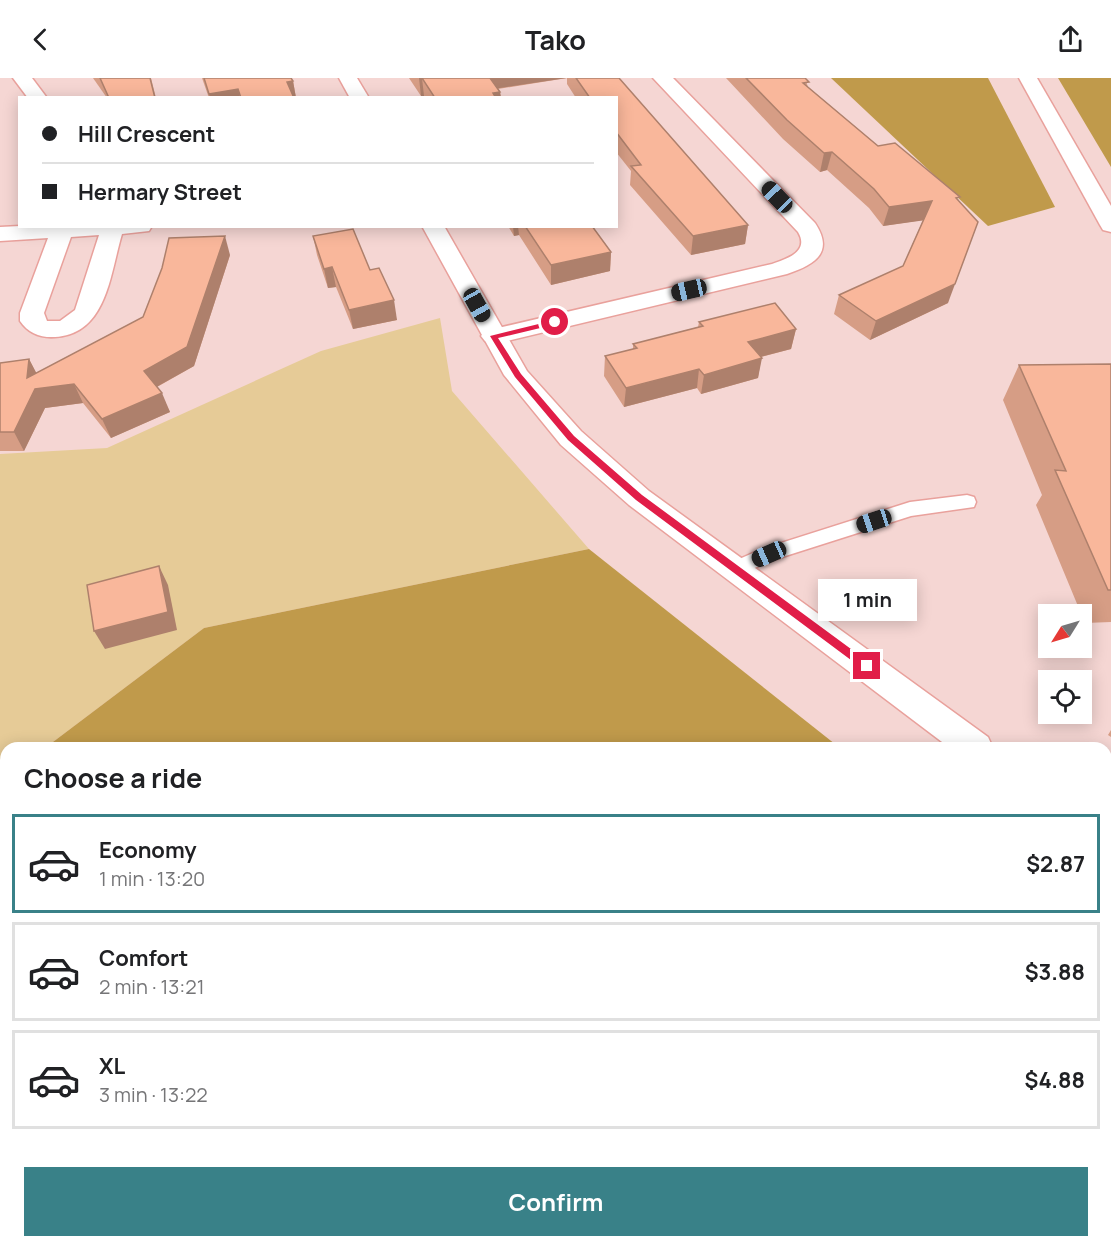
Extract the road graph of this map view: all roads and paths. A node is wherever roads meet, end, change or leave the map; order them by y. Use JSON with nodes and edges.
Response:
{"nodes":[{"id":1,"x":22,"y":78,"type":"edge"},
{"id":2,"x":348,"y":78,"type":"edge"},
{"id":3,"x":662,"y":78,"type":"edge"},
{"id":4,"x":1028,"y":78,"type":"edge"},
{"id":5,"x":36,"y":96,"type":"edge"},
{"id":6,"x":359,"y":96,"type":"edge"},
{"id":7,"x":1111,"y":225,"type":"edge"},
{"id":8,"x":112,"y":228,"type":"joint"},
{"id":9,"x":434,"y":228,"type":"edge"},
{"id":10,"x":62,"y":229,"type":"edge"},
{"id":11,"x":0,"y":234,"type":"edge"},
{"id":12,"x":494,"y":336,"type":"junction"},
{"id":13,"x":967,"y":502,"type":"dead end"},
{"id":14,"x":735,"y":570,"type":"junction"},
{"id":15,"x":968,"y":742,"type":"edge"}],
"edges":[{"from":1,"to":5,"type":"street"},
{"from":2,"to":6,"type":"street"},
{"from":3,"to":12,"type":"street"},
{"from":4,"to":7,"type":"street"},
{"from":8,"to":10,"type":"street"},
{"from":8,"to":10,"type":"street"},
{"from":9,"to":12,"type":"street"},
{"from":10,"to":11,"type":"street"},
{"from":12,"to":14,"type":"street"},
{"from":13,"to":14,"type":"lane"},
{"from":14,"to":15,"type":"street"}]}
